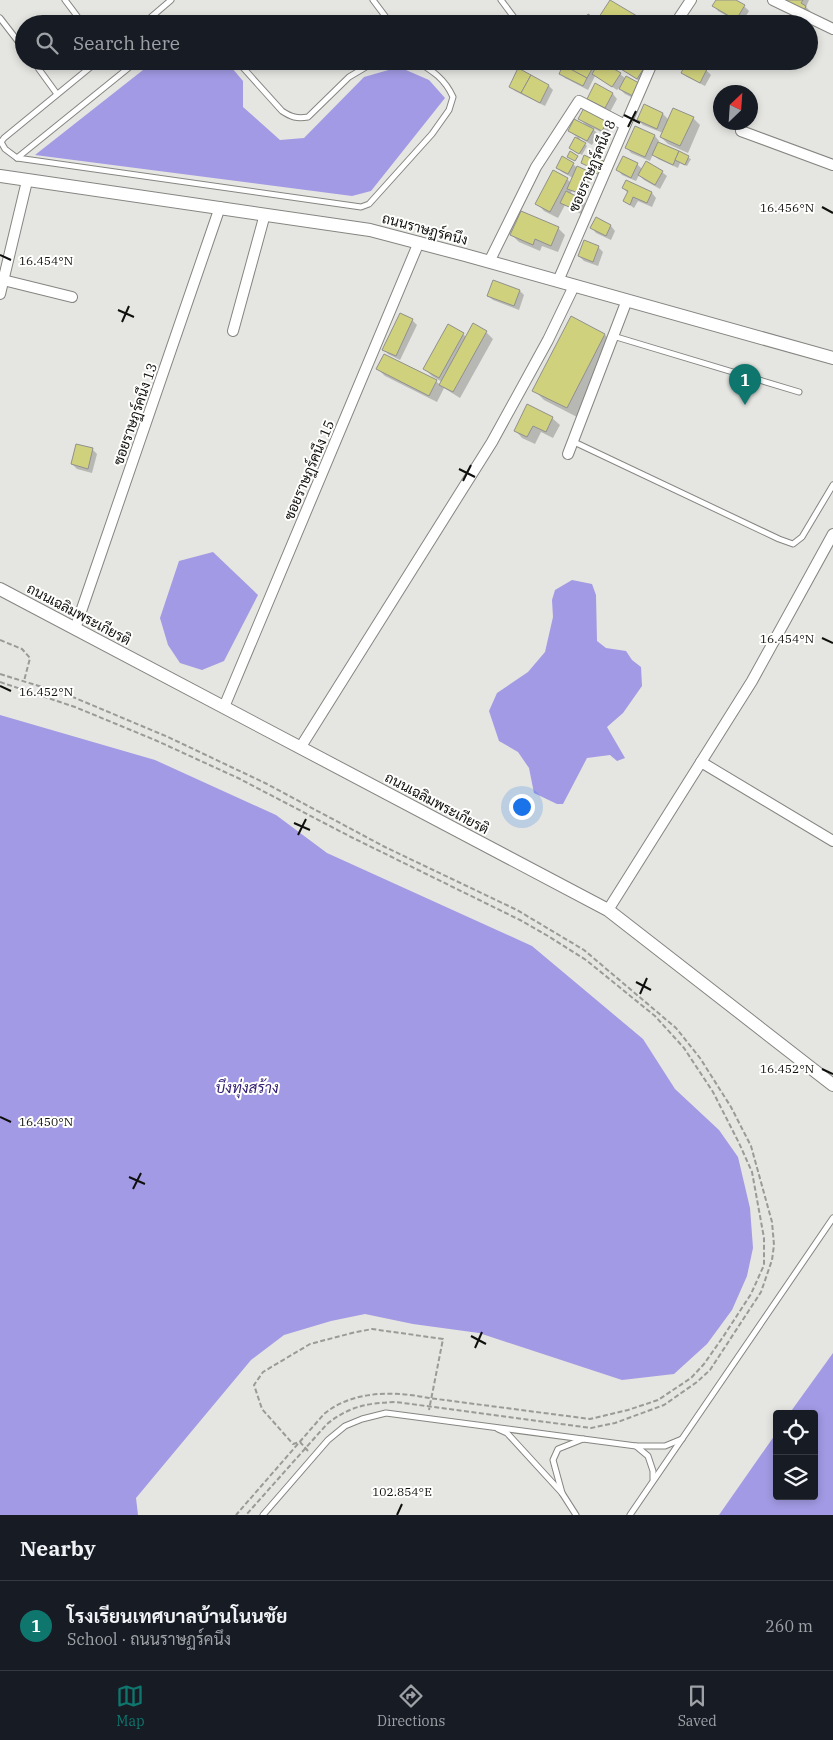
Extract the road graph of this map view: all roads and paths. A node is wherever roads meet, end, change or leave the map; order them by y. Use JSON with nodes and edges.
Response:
{"nodes":[{"id":1,"x":65,"y":0,"type":"edge"},
{"id":2,"x":171,"y":0,"type":"edge"},
{"id":3,"x":373,"y":0,"type":"edge"},
{"id":4,"x":501,"y":0,"type":"edge"},
{"id":5,"x":691,"y":0,"type":"edge"},
{"id":6,"x":773,"y":0,"type":"edge"},
{"id":7,"x":76,"y":15,"type":"edge"},
{"id":8,"x":153,"y":15,"type":"edge"},
{"id":9,"x":384,"y":15,"type":"edge"},
{"id":10,"x":512,"y":15,"type":"edge"},
{"id":11,"x":681,"y":15,"type":"edge"},
{"id":12,"x":804,"y":15,"type":"edge"},
{"id":13,"x":0,"y":18,"type":"edge"},
{"id":14,"x":818,"y":22,"type":"edge"},
{"id":15,"x":833,"y":29,"type":"edge"},
{"id":16,"x":15,"y":37,"type":"edge"},
{"id":17,"x":40,"y":70,"type":"edge"},
{"id":18,"x":87,"y":70,"type":"edge"},
{"id":19,"x":126,"y":70,"type":"edge"},
{"id":20,"x":245,"y":70,"type":"edge"},
{"id":21,"x":361,"y":70,"type":"edge"},
{"id":22,"x":431,"y":70,"type":"edge"},
{"id":23,"x":649,"y":70,"type":"edge"},
{"id":24,"x":57,"y":94,"type":"junction"},
{"id":25,"x":624,"y":125,"type":"junction"},
{"id":26,"x":741,"y":131,"type":"dead end"},
{"id":27,"x":2,"y":138,"type":"edge"},
{"id":28,"x":17,"y":158,"type":"junction"},
{"id":29,"x":833,"y":166,"type":"edge"},
{"id":30,"x":0,"y":176,"type":"edge"},
{"id":31,"x":27,"y":181,"type":"junction"},
{"id":32,"x":220,"y":208,"type":"junction"},
{"id":33,"x":266,"y":214,"type":"junction"},
{"id":34,"x":419,"y":242,"type":"junction"},
{"id":35,"x":488,"y":262,"type":"junction"},
{"id":36,"x":3,"y":280,"type":"junction"},
{"id":37,"x":558,"y":281,"type":"junction"},
{"id":38,"x":574,"y":286,"type":"junction"},
{"id":39,"x":0,"y":294,"type":"edge"},
{"id":40,"x":72,"y":298,"type":"dead end"},
{"id":41,"x":627,"y":300,"type":"junction"},
{"id":42,"x":233,"y":331,"type":"dead end"},
{"id":43,"x":612,"y":336,"type":"junction"},
{"id":44,"x":833,"y":358,"type":"edge"},
{"id":45,"x":799,"y":392,"type":"dead end"},
{"id":46,"x":572,"y":441,"type":"junction"},
{"id":47,"x":568,"y":454,"type":"dead end"},
{"id":48,"x":833,"y":485,"type":"edge"},
{"id":49,"x":833,"y":534,"type":"edge"},
{"id":50,"x":0,"y":589,"type":"edge"},
{"id":51,"x":75,"y":629,"type":"junction"},
{"id":52,"x":0,"y":640,"type":"edge"},
{"id":53,"x":0,"y":674,"type":"edge"},
{"id":54,"x":0,"y":682,"type":"edge"},
{"id":55,"x":24,"y":682,"type":"junction"},
{"id":56,"x":224,"y":708,"type":"junction"},
{"id":57,"x":300,"y":748,"type":"junction"},
{"id":58,"x":701,"y":762,"type":"junction"},
{"id":59,"x":833,"y":841,"type":"edge"},
{"id":60,"x":608,"y":910,"type":"junction"},
{"id":61,"x":833,"y":1085,"type":"edge"},
{"id":62,"x":833,"y":1218,"type":"edge"},
{"id":63,"x":431,"y":1398,"type":"junction"},
{"id":64,"x":430,"y":1406,"type":"junction"},
{"id":65,"x":428,"y":1418,"type":"junction"},
{"id":66,"x":488,"y":1426,"type":"junction"},
{"id":67,"x":583,"y":1438,"type":"junction"},
{"id":68,"x":682,"y":1439,"type":"junction"},
{"id":69,"x":300,"y":1442,"type":"junction"},
{"id":70,"x":636,"y":1446,"type":"junction"},
{"id":71,"x":305,"y":1448,"type":"junction"},
{"id":72,"x":314,"y":1457,"type":"junction"},
{"id":73,"x":653,"y":1481,"type":"junction"},
{"id":74,"x":562,"y":1493,"type":"junction"},
{"id":75,"x":236,"y":1515,"type":"edge"},
{"id":76,"x":246,"y":1515,"type":"edge"},
{"id":77,"x":263,"y":1515,"type":"edge"},
{"id":78,"x":576,"y":1515,"type":"edge"},
{"id":79,"x":628,"y":1515,"type":"edge"}],
"edges":[{"from":1,"to":7,"type":"lane"},
{"from":2,"to":8,"type":"lane"},
{"from":3,"to":9,"type":"lane"},
{"from":4,"to":10,"type":"lane"},
{"from":5,"to":11,"type":"street"},
{"from":6,"to":12,"type":"street"},
{"from":13,"to":16,"type":"lane"},
{"from":14,"to":15,"type":"street"},
{"from":17,"to":24,"type":"lane"},
{"from":18,"to":24,"type":"lane"},
{"from":19,"to":28,"type":"lane"},
{"from":20,"to":21,"type":"lane"},
{"from":22,"to":28,"type":"lane"},
{"from":23,"to":25,"type":"street","name":"ซอยราษฏร์คนึง 8"},
{"from":24,"to":27,"type":"lane"},
{"from":25,"to":35,"type":"street"},
{"from":25,"to":37,"type":"street","name":"ซอยราษฏร์คนึง 8"},
{"from":26,"to":29,"type":"street"},
{"from":27,"to":28,"type":"lane"},
{"from":30,"to":31,"type":"street","name":"ถนนราษฏร์คนึง"},
{"from":31,"to":32,"type":"street","name":"ถนนราษฏร์คนึง"},
{"from":31,"to":36,"type":"street"},
{"from":32,"to":33,"type":"street","name":"ถนนราษฏร์คนึง"},
{"from":32,"to":51,"type":"street","name":"ซอยราษฏร์คนึง 13"},
{"from":33,"to":34,"type":"street","name":"ถนนราษฏร์คนึง"},
{"from":33,"to":42,"type":"street"},
{"from":34,"to":35,"type":"street","name":"ถนนราษฏร์คนึง"},
{"from":34,"to":56,"type":"street","name":"ซอยราษฏร์คนึง 15"},
{"from":35,"to":37,"type":"street","name":"ถนนราษฏร์คนึง"},
{"from":36,"to":39,"type":"street"},
{"from":36,"to":40,"type":"street"},
{"from":37,"to":38,"type":"street","name":"ถนนราษฏร์คนึง"},
{"from":38,"to":41,"type":"street","name":"ถนนราษฏร์คนึง"},
{"from":38,"to":57,"type":"street"},
{"from":41,"to":43,"type":"street"},
{"from":41,"to":44,"type":"street","name":"ถนนราษฏร์คนึง"},
{"from":43,"to":45,"type":"lane"},
{"from":43,"to":46,"type":"street"},
{"from":46,"to":47,"type":"street"},
{"from":46,"to":48,"type":"lane"},
{"from":49,"to":58,"type":"street"},
{"from":50,"to":51,"type":"street","name":"ถนนเฉลิมพระเกียรติ"},
{"from":51,"to":56,"type":"street","name":"ถนนเฉลิมพระเกียรติ"},
{"from":52,"to":55,"type":"path"},
{"from":53,"to":55,"type":"path"},
{"from":54,"to":63,"type":"path"},
{"from":55,"to":64,"type":"path"},
{"from":56,"to":57,"type":"street","name":"ถนนเฉลิมพระเกียรติ"},
{"from":57,"to":60,"type":"street","name":"ถนนเฉลิมพระเกียรติ"},
{"from":58,"to":59,"type":"street"},
{"from":58,"to":60,"type":"street"},
{"from":60,"to":61,"type":"street","name":"ถนนเฉลิมพระเกียรติ"},
{"from":62,"to":68,"type":"lane"},
{"from":63,"to":64,"type":"path"},
{"from":63,"to":69,"type":"path"},
{"from":63,"to":69,"type":"path"},
{"from":64,"to":65,"type":"path"},
{"from":64,"to":71,"type":"path"},
{"from":65,"to":66,"type":"lane"},
{"from":65,"to":72,"type":"lane"},
{"from":66,"to":67,"type":"lane"},
{"from":66,"to":74,"type":"lane"},
{"from":67,"to":70,"type":"lane"},
{"from":67,"to":74,"type":"lane"},
{"from":68,"to":70,"type":"lane"},
{"from":68,"to":73,"type":"lane"},
{"from":69,"to":71,"type":"path"},
{"from":69,"to":75,"type":"path"},
{"from":70,"to":73,"type":"lane"},
{"from":71,"to":72,"type":"path"},
{"from":71,"to":76,"type":"path"},
{"from":72,"to":77,"type":"lane"},
{"from":73,"to":79,"type":"lane"},
{"from":74,"to":78,"type":"lane"}]}
